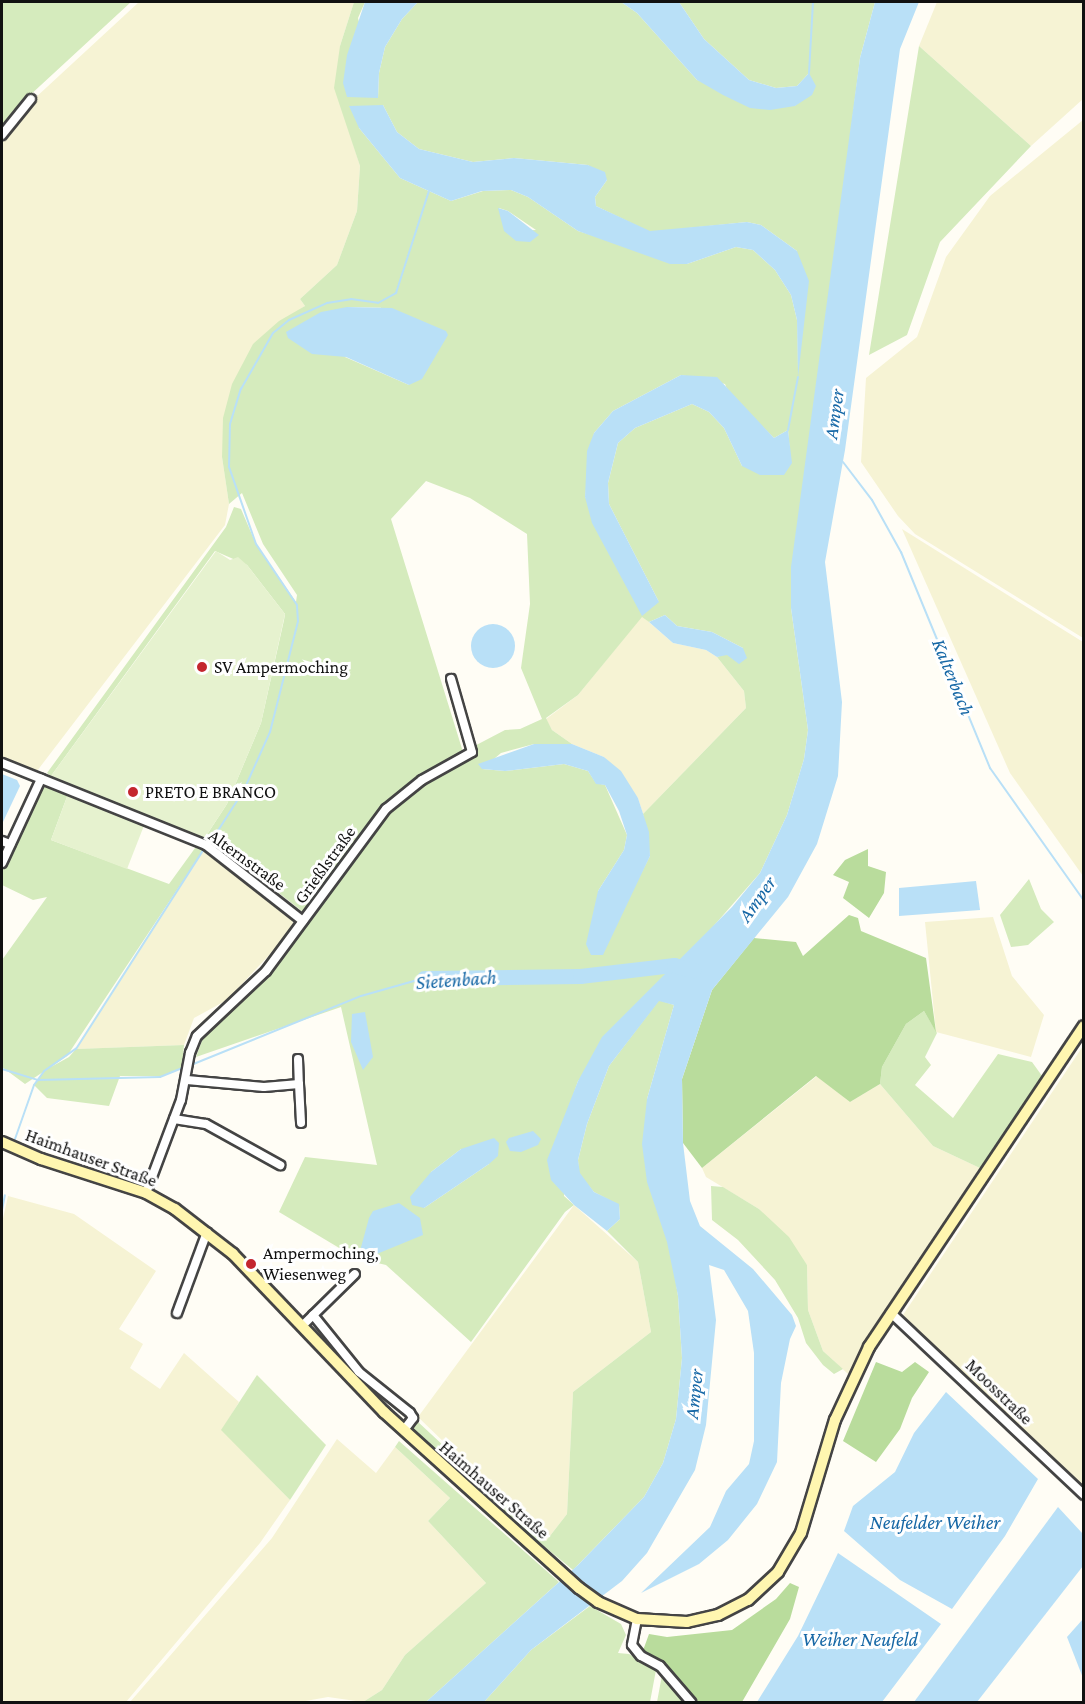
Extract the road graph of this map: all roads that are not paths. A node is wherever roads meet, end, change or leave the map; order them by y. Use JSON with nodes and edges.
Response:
{"nodes":[{"id":1,"x":31,"y":99,"type":"dead end"},
{"id":2,"x":2,"y":135,"type":"edge"},
{"id":3,"x":451,"y":679,"type":"dead end"},
{"id":4,"x":2,"y":763,"type":"edge"},
{"id":5,"x":41,"y":779,"type":"junction"},
{"id":6,"x":2,"y":841,"type":"edge"},
{"id":7,"x":10,"y":844,"type":"junction"},
{"id":8,"x":2,"y":864,"type":"edge"},
{"id":9,"x":303,"y":921,"type":"junction"},
{"id":10,"x":1083,"y":1026,"type":"edge"},
{"id":11,"x":298,"y":1059,"type":"dead end"},
{"id":12,"x":187,"y":1080,"type":"junction"},
{"id":13,"x":299,"y":1084,"type":"junction"},
{"id":14,"x":174,"y":1119,"type":"junction"},
{"id":15,"x":301,"y":1124,"type":"dead end"},
{"id":16,"x":2,"y":1142,"type":"edge"},
{"id":17,"x":280,"y":1165,"type":"dead end"},
{"id":18,"x":146,"y":1193,"type":"junction"},
{"id":19,"x":207,"y":1232,"type":"junction"},
{"id":20,"x":355,"y":1275,"type":"dead end"},
{"id":21,"x":177,"y":1313,"type":"dead end"},
{"id":22,"x":891,"y":1313,"type":"junction"},
{"id":23,"x":313,"y":1315,"type":"junction"},
{"id":24,"x":302,"y":1326,"type":"junction"},
{"id":25,"x":404,"y":1430,"type":"junction"},
{"id":26,"x":1083,"y":1495,"type":"edge"},
{"id":27,"x":637,"y":1619,"type":"junction"},
{"id":28,"x":691,"y":1702,"type":"edge"}],
"edges":[{"from":1,"to":2,"type":"street"},
{"from":3,"to":9,"type":"street","name":"Grießlstraße"},
{"from":4,"to":5,"type":"street","name":"Alternstraße"},
{"from":5,"to":7,"type":"street"},
{"from":5,"to":9,"type":"street","name":"Alternstraße"},
{"from":6,"to":7,"type":"street"},
{"from":7,"to":8,"type":"street"},
{"from":9,"to":12,"type":"street","name":"Grießlstraße"},
{"from":10,"to":22,"type":"main road"},
{"from":11,"to":13,"type":"street"},
{"from":12,"to":13,"type":"street"},
{"from":12,"to":14,"type":"street","name":"Grießlstraße"},
{"from":13,"to":15,"type":"street"},
{"from":14,"to":17,"type":"street"},
{"from":14,"to":18,"type":"street","name":"Grießlstraße"},
{"from":16,"to":18,"type":"main road","name":"Haimhauser Straße"},
{"from":18,"to":19,"type":"main road","name":"Haimhauser Straße"},
{"from":19,"to":21,"type":"street"},
{"from":19,"to":24,"type":"main road","name":"Haimhauser Straße"},
{"from":20,"to":23,"type":"street"},
{"from":22,"to":26,"type":"street","name":"Moosstraße"},
{"from":22,"to":27,"type":"main road"},
{"from":23,"to":24,"type":"street"},
{"from":23,"to":25,"type":"street"},
{"from":24,"to":25,"type":"main road","name":"Haimhauser Straße"},
{"from":25,"to":27,"type":"main road","name":"Haimhauser Straße"},
{"from":27,"to":28,"type":"street"}]}
